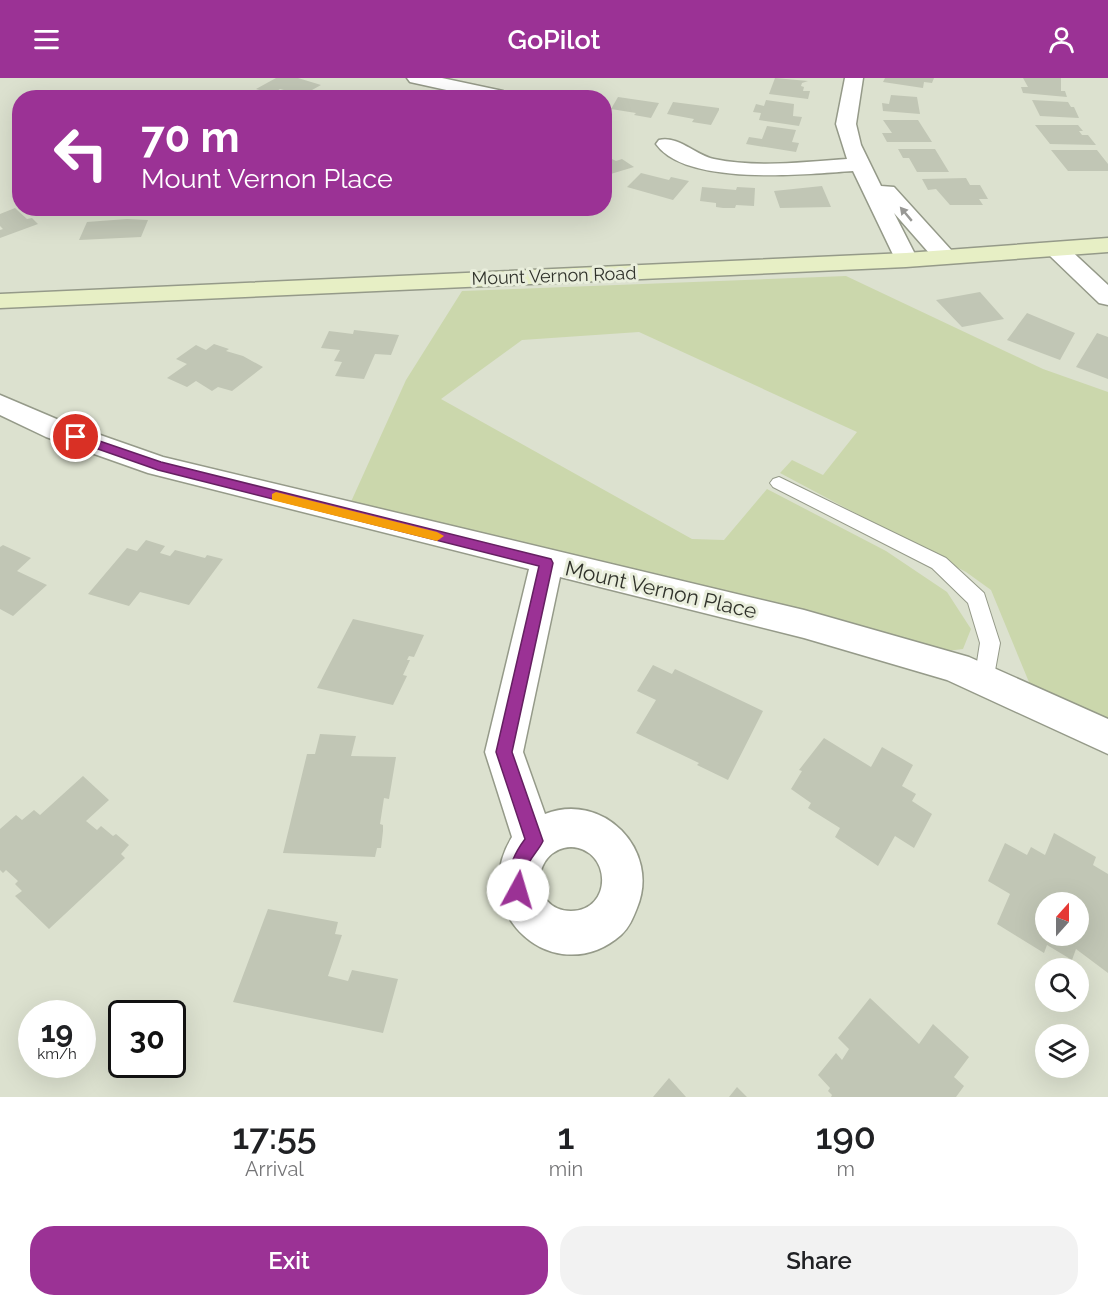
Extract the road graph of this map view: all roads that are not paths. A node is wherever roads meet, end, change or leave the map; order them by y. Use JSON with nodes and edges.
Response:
{"nodes":[{"id":1,"x":416,"y":78,"type":"edge"},
{"id":2,"x":854,"y":78,"type":"edge"},
{"id":3,"x":473,"y":90,"type":"edge"},
{"id":4,"x":666,"y":144,"type":"dead end"},
{"id":5,"x":860,"y":164,"type":"junction"},
{"id":6,"x":1108,"y":245,"type":"edge"},
{"id":7,"x":1057,"y":250,"type":"junction"},
{"id":8,"x":945,"y":257,"type":"junction"},
{"id":9,"x":906,"y":260,"type":"junction"},
{"id":10,"x":1108,"y":298,"type":"edge"},
{"id":11,"x":0,"y":301,"type":"edge"},
{"id":12,"x":0,"y":404,"type":"edge"},
{"id":13,"x":779,"y":483,"type":"dead end"},
{"id":14,"x":547,"y":563,"type":"junction"},
{"id":15,"x":985,"y":681,"type":"junction"},
{"id":16,"x":1108,"y":737,"type":"edge"},
{"id":17,"x":534,"y":841,"type":"dead end"}],
"edges":[{"from":1,"to":3,"type":"street"},
{"from":2,"to":5,"type":"street"},
{"from":4,"to":5,"type":"street"},
{"from":8,"to":5,"type":"street","one_way":true},
{"from":5,"to":9,"type":"street"},
{"from":6,"to":7,"type":"main road","name":"Mount Vernon Road"},
{"from":7,"to":8,"type":"main road","name":"Mount Vernon Road"},
{"from":7,"to":10,"type":"street"},
{"from":8,"to":9,"type":"main road","name":"Mount Vernon Road"},
{"from":9,"to":11,"type":"main road","name":"Mount Vernon Road"},
{"from":12,"to":14,"type":"street","name":"Mount Vernon Place"},
{"from":13,"to":15,"type":"lane"},
{"from":14,"to":15,"type":"street","name":"Mount Vernon Place"},
{"from":14,"to":17,"type":"street"},
{"from":15,"to":16,"type":"street","name":"Mount Vernon Place"}]}
